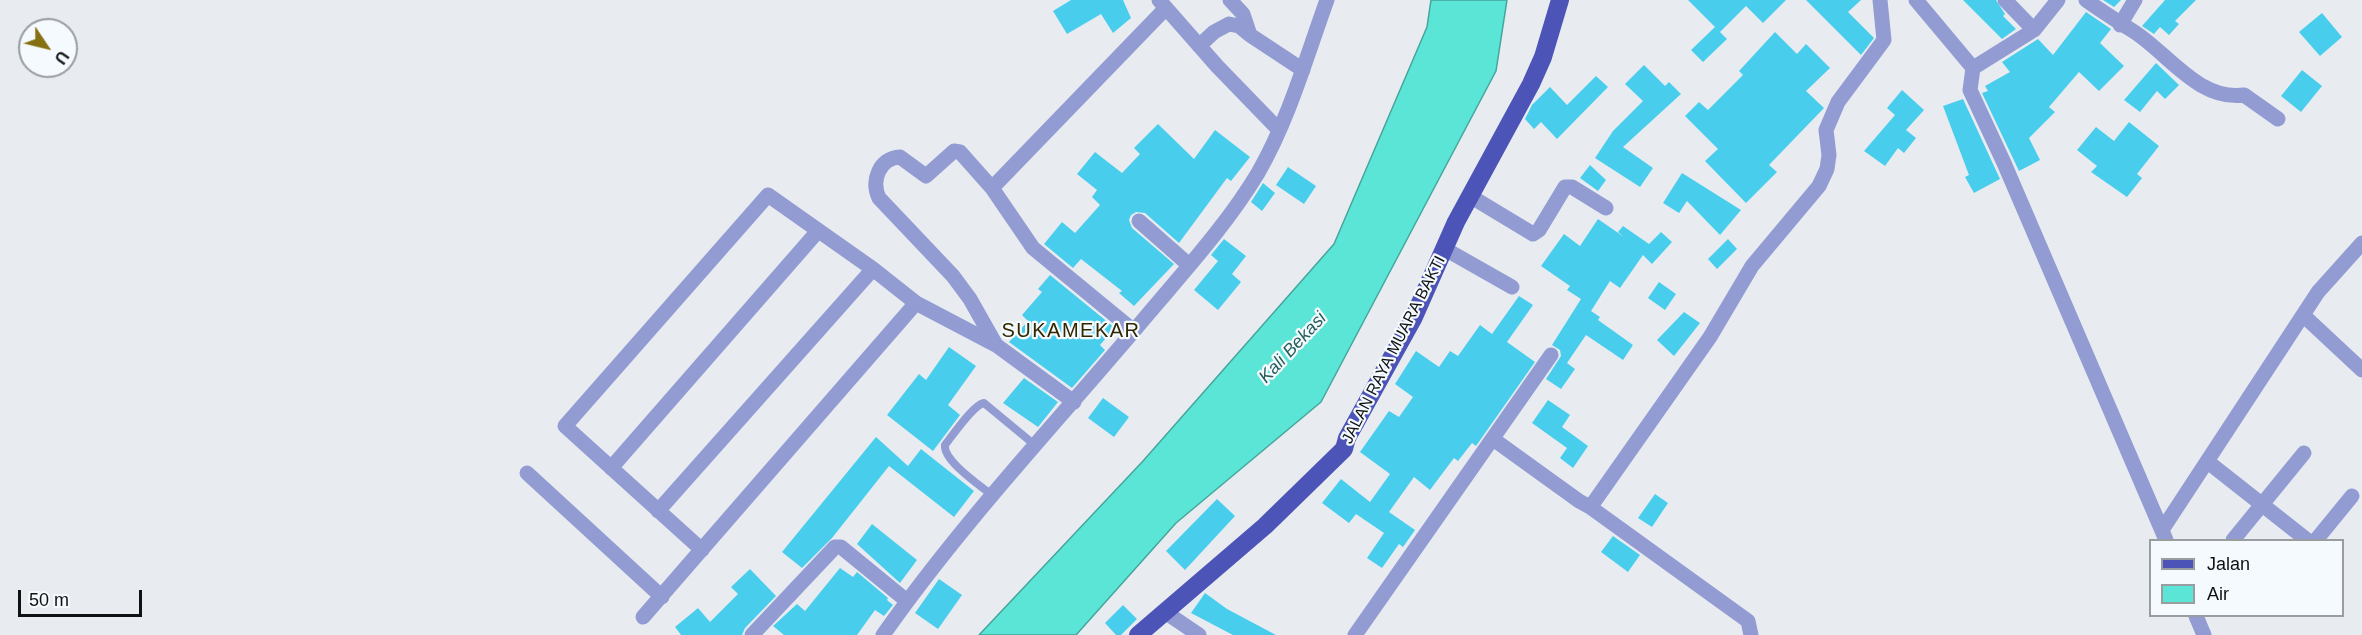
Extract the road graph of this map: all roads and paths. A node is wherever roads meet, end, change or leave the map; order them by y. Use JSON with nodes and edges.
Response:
{"nodes":[{"id":1,"x":1230,"y":0,"type":"edge"},
{"id":2,"x":1328,"y":0,"type":"edge"},
{"id":3,"x":1560,"y":0,"type":"edge"},
{"id":4,"x":1880,"y":0,"type":"edge"},
{"id":5,"x":2005,"y":0,"type":"edge"},
{"id":6,"x":2058,"y":0,"type":"edge"},
{"id":7,"x":2086,"y":0,"type":"edge"},
{"id":8,"x":2135,"y":0,"type":"edge"},
{"id":9,"x":1926,"y":3,"type":"edge"},
{"id":10,"x":1163,"y":4,"type":"edge"},
{"id":11,"x":2120,"y":25,"type":"junction"},
{"id":12,"x":2034,"y":30,"type":"junction"},
{"id":13,"x":1250,"y":35,"type":"junction"},
{"id":14,"x":1199,"y":46,"type":"junction"},
{"id":15,"x":1972,"y":68,"type":"junction"},
{"id":16,"x":1303,"y":70,"type":"junction"},
{"id":17,"x":2278,"y":119,"type":"dead end"},
{"id":18,"x":1279,"y":130,"type":"junction"},
{"id":19,"x":992,"y":188,"type":"junction"},
{"id":20,"x":1470,"y":196,"type":"junction"},
{"id":21,"x":1606,"y":208,"type":"dead end"},
{"id":22,"x":1139,"y":221,"type":"dead end"},
{"id":23,"x":818,"y":231,"type":"junction"},
{"id":24,"x":2362,"y":243,"type":"edge"},
{"id":25,"x":1445,"y":249,"type":"junction"},
{"id":26,"x":1189,"y":265,"type":"junction"},
{"id":27,"x":873,"y":269,"type":"junction"},
{"id":28,"x":1512,"y":287,"type":"dead end"},
{"id":29,"x":916,"y":303,"type":"junction"},
{"id":30,"x":2303,"y":315,"type":"junction"},
{"id":31,"x":1134,"y":331,"type":"junction"},
{"id":32,"x":996,"y":345,"type":"junction"},
{"id":33,"x":1551,"y":355,"type":"dead end"},
{"id":34,"x":2362,"y":370,"type":"edge"},
{"id":35,"x":1074,"y":402,"type":"junction"},
{"id":36,"x":1493,"y":439,"type":"junction"},
{"id":37,"x":1036,"y":446,"type":"junction"},
{"id":38,"x":2304,"y":453,"type":"dead end"},
{"id":39,"x":2208,"y":462,"type":"junction"},
{"id":40,"x":611,"y":468,"type":"junction"},
{"id":41,"x":527,"y":473,"type":"dead end"},
{"id":42,"x":993,"y":496,"type":"junction"},
{"id":43,"x":2352,"y":496,"type":"dead end"},
{"id":44,"x":2262,"y":505,"type":"junction"},
{"id":45,"x":1590,"y":507,"type":"junction"},
{"id":46,"x":658,"y":511,"type":"junction"},
{"id":47,"x":2164,"y":535,"type":"edge"},
{"id":48,"x":2235,"y":539,"type":"edge"},
{"id":49,"x":2306,"y":539,"type":"edge"},
{"id":50,"x":2317,"y":539,"type":"edge"},
{"id":51,"x":702,"y":550,"type":"junction"},
{"id":52,"x":662,"y":597,"type":"junction"},
{"id":53,"x":907,"y":601,"type":"junction"},
{"id":54,"x":1165,"y":612,"type":"junction"},
{"id":55,"x":644,"y":617,"type":"dead end"},
{"id":56,"x":2197,"y":617,"type":"edge"},
{"id":57,"x":752,"y":635,"type":"edge"},
{"id":58,"x":883,"y":635,"type":"edge"},
{"id":59,"x":1138,"y":635,"type":"edge"},
{"id":60,"x":1199,"y":635,"type":"edge"},
{"id":61,"x":1355,"y":635,"type":"edge"},
{"id":62,"x":1751,"y":635,"type":"edge"},
{"id":63,"x":2204,"y":635,"type":"edge"}],
"edges":[{"from":1,"to":13,"type":"street"},
{"from":2,"to":16,"type":"street"},
{"from":3,"to":20,"type":"main road","name":"JALAN RAYA MUARA BAKTI"},
{"from":4,"to":45,"type":"street"},
{"from":5,"to":12,"type":"street"},
{"from":6,"to":12,"type":"street"},
{"from":7,"to":11,"type":"street"},
{"from":8,"to":11,"type":"street"},
{"from":9,"to":15,"type":"street"},
{"from":10,"to":14,"type":"street"},
{"from":10,"to":19,"type":"street"},
{"from":11,"to":17,"type":"street"},
{"from":12,"to":15,"type":"street"},
{"from":13,"to":14,"type":"street"},
{"from":13,"to":16,"type":"street"},
{"from":14,"to":18,"type":"street"},
{"from":15,"to":47,"type":"street"},
{"from":16,"to":18,"type":"street"},
{"from":18,"to":26,"type":"street"},
{"from":19,"to":31,"type":"street"},
{"from":19,"to":32,"type":"street"},
{"from":20,"to":21,"type":"street"},
{"from":20,"to":25,"type":"main road","name":"JALAN RAYA MUARA BAKTI"},
{"from":22,"to":26,"type":"street"},
{"from":23,"to":27,"type":"street"},
{"from":23,"to":40,"type":"street"},
{"from":23,"to":40,"type":"street"},
{"from":24,"to":30,"type":"street"},
{"from":25,"to":28,"type":"street"},
{"from":25,"to":54,"type":"main road","name":"JALAN RAYA MUARA BAKTI"},
{"from":26,"to":31,"type":"street"},
{"from":27,"to":29,"type":"street"},
{"from":27,"to":46,"type":"street"},
{"from":29,"to":32,"type":"street"},
{"from":29,"to":51,"type":"street"},
{"from":30,"to":34,"type":"street"},
{"from":30,"to":39,"type":"street"},
{"from":31,"to":35,"type":"street"},
{"from":32,"to":35,"type":"street"},
{"from":33,"to":36,"type":"street"},
{"from":35,"to":37,"type":"street"},
{"from":36,"to":45,"type":"street"},
{"from":36,"to":61,"type":"street"},
{"from":37,"to":42,"type":"street"},
{"from":37,"to":42,"type":"lane"},
{"from":38,"to":44,"type":"street"},
{"from":39,"to":44,"type":"street"},
{"from":39,"to":47,"type":"street"},
{"from":40,"to":46,"type":"street"},
{"from":41,"to":52,"type":"street"},
{"from":42,"to":53,"type":"street"},
{"from":43,"to":50,"type":"street"},
{"from":44,"to":48,"type":"street"},
{"from":44,"to":49,"type":"street"},
{"from":45,"to":62,"type":"street"},
{"from":46,"to":51,"type":"street"},
{"from":51,"to":52,"type":"street"},
{"from":52,"to":55,"type":"street"},
{"from":53,"to":57,"type":"street"},
{"from":53,"to":58,"type":"street"},
{"from":54,"to":59,"type":"main road","name":"JALAN RAYA MUARA BAKTI"},
{"from":54,"to":60,"type":"street"},
{"from":56,"to":63,"type":"street"}]}
